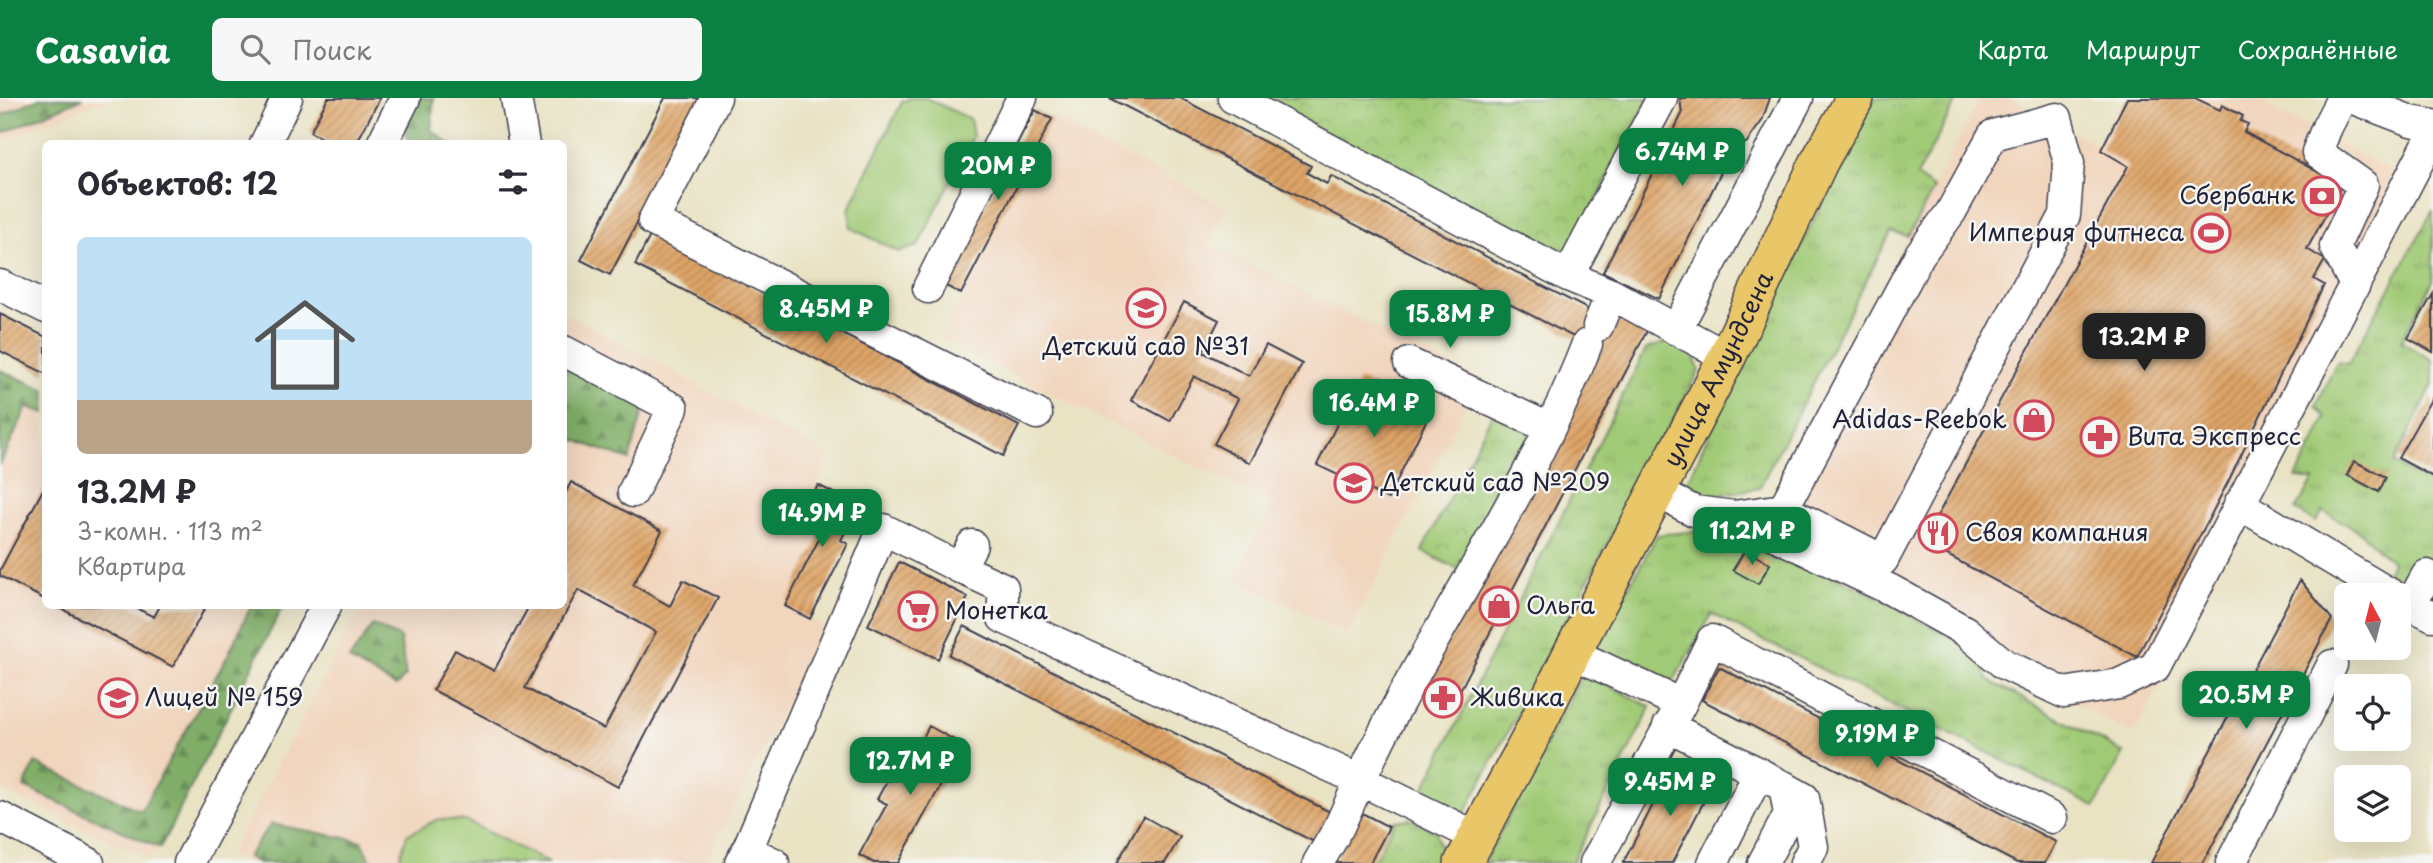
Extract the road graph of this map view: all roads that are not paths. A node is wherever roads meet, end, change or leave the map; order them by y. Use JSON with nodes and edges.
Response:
{"nodes":[{"id":1,"x":287,"y":98,"type":"edge"},
{"id":2,"x":405,"y":98,"type":"edge"},
{"id":3,"x":516,"y":98,"type":"edge"},
{"id":4,"x":716,"y":98,"type":"edge"},
{"id":5,"x":1022,"y":98,"type":"edge"},
{"id":6,"x":1233,"y":98,"type":"edge"},
{"id":7,"x":1662,"y":98,"type":"edge"},
{"id":8,"x":1798,"y":98,"type":"edge"},
{"id":9,"x":1855,"y":98,"type":"edge"},
{"id":10,"x":2342,"y":98,"type":"edge"},
{"id":11,"x":2351,"y":98,"type":"edge"},
{"id":12,"x":2063,"y":108,"type":"edge"},
{"id":13,"x":2433,"y":125,"type":"edge"},
{"id":14,"x":2433,"y":134,"type":"edge"},
{"id":15,"x":1776,"y":139,"type":"junction"},
{"id":16,"x":269,"y":140,"type":"edge"},
{"id":17,"x":384,"y":140,"type":"edge"},
{"id":18,"x":523,"y":140,"type":"edge"},
{"id":19,"x":1819,"y":162,"type":"junction"},
{"id":20,"x":1567,"y":276,"type":"junction"},
{"id":21,"x":0,"y":285,"type":"edge"},
{"id":22,"x":2355,"y":285,"type":"junction"},
{"id":23,"x":928,"y":288,"type":"dead end"},
{"id":24,"x":1611,"y":294,"type":"junction"},
{"id":25,"x":42,"y":306,"type":"edge"},
{"id":26,"x":1676,"y":330,"type":"junction"},
{"id":27,"x":567,"y":353,"type":"edge"},
{"id":28,"x":1727,"y":357,"type":"junction"},
{"id":29,"x":1409,"y":363,"type":"dead end"},
{"id":30,"x":1037,"y":414,"type":"dead end"},
{"id":31,"x":1549,"y":428,"type":"junction"},
{"id":32,"x":633,"y":492,"type":"dead end"},
{"id":33,"x":1657,"y":492,"type":"junction"},
{"id":34,"x":2239,"y":504,"type":"junction"},
{"id":35,"x":1783,"y":509,"type":"junction"},
{"id":36,"x":1734,"y":516,"type":"junction"},
{"id":37,"x":2427,"y":575,"type":"dead end"},
{"id":38,"x":2373,"y":583,"type":"edge"},
{"id":39,"x":2412,"y":599,"type":"edge"},
{"id":40,"x":324,"y":609,"type":"edge"},
{"id":41,"x":1572,"y":653,"type":"junction"},
{"id":42,"x":2332,"y":665,"type":"dead end"},
{"id":43,"x":1674,"y":715,"type":"junction"},
{"id":44,"x":1360,"y":780,"type":"junction"},
{"id":45,"x":1772,"y":780,"type":"junction"},
{"id":46,"x":0,"y":817,"type":"edge"},
{"id":47,"x":2052,"y":818,"type":"dead end"},
{"id":48,"x":1470,"y":850,"type":"edge"},
{"id":49,"x":744,"y":857,"type":"edge"},
{"id":50,"x":89,"y":863,"type":"edge"},
{"id":51,"x":189,"y":863,"type":"edge"},
{"id":52,"x":774,"y":863,"type":"edge"},
{"id":53,"x":1318,"y":863,"type":"edge"},
{"id":54,"x":1595,"y":863,"type":"edge"},
{"id":55,"x":1714,"y":863,"type":"edge"},
{"id":56,"x":1763,"y":863,"type":"edge"},
{"id":57,"x":1805,"y":863,"type":"edge"},
{"id":58,"x":2231,"y":863,"type":"edge"}],
"edges":[{"from":1,"to":16,"type":"street"},
{"from":2,"to":17,"type":"street"},
{"from":3,"to":18,"type":"street"},
{"from":4,"to":30,"type":"street"},
{"from":5,"to":23,"type":"street"},
{"from":6,"to":20,"type":"street"},
{"from":7,"to":20,"type":"street"},
{"from":8,"to":15,"type":"street"},
{"from":9,"to":19,"type":"main road","name":"улица Амундсена"},
{"from":10,"to":22,"type":"street"},
{"from":11,"to":13,"type":"street"},
{"from":12,"to":35,"type":"street"},
{"from":12,"to":35,"type":"street"},
{"from":14,"to":22,"type":"street"},
{"from":15,"to":19,"type":"street"},
{"from":15,"to":26,"type":"street"},
{"from":19,"to":28,"type":"main road","name":"улица Амундсена"},
{"from":20,"to":24,"type":"street"},
{"from":21,"to":25,"type":"street"},
{"from":22,"to":34,"type":"street"},
{"from":24,"to":26,"type":"street"},
{"from":24,"to":31,"type":"street"},
{"from":26,"to":28,"type":"street"},
{"from":27,"to":32,"type":"street"},
{"from":28,"to":33,"type":"main road","name":"улица Амундсена"},
{"from":29,"to":31,"type":"street"},
{"from":31,"to":44,"type":"street"},
{"from":33,"to":36,"type":"street"},
{"from":33,"to":41,"type":"main road","name":"улица Амундсена"},
{"from":34,"to":36,"type":"street"},
{"from":34,"to":38,"type":"street"},
{"from":35,"to":36,"type":"street"},
{"from":37,"to":39,"type":"street"},
{"from":40,"to":51,"type":"street"},
{"from":41,"to":43,"type":"street"},
{"from":41,"to":48,"type":"main road","name":"улица Амундсена"},
{"from":42,"to":58,"type":"street"},
{"from":43,"to":45,"type":"street"},
{"from":43,"to":47,"type":"street"},
{"from":43,"to":54,"type":"street"},
{"from":44,"to":48,"type":"street"},
{"from":44,"to":49,"type":"street"},
{"from":44,"to":53,"type":"street"},
{"from":45,"to":55,"type":"street"},
{"from":45,"to":56,"type":"street"},
{"from":45,"to":57,"type":"street"},
{"from":46,"to":50,"type":"street"},
{"from":49,"to":52,"type":"street"}]}
